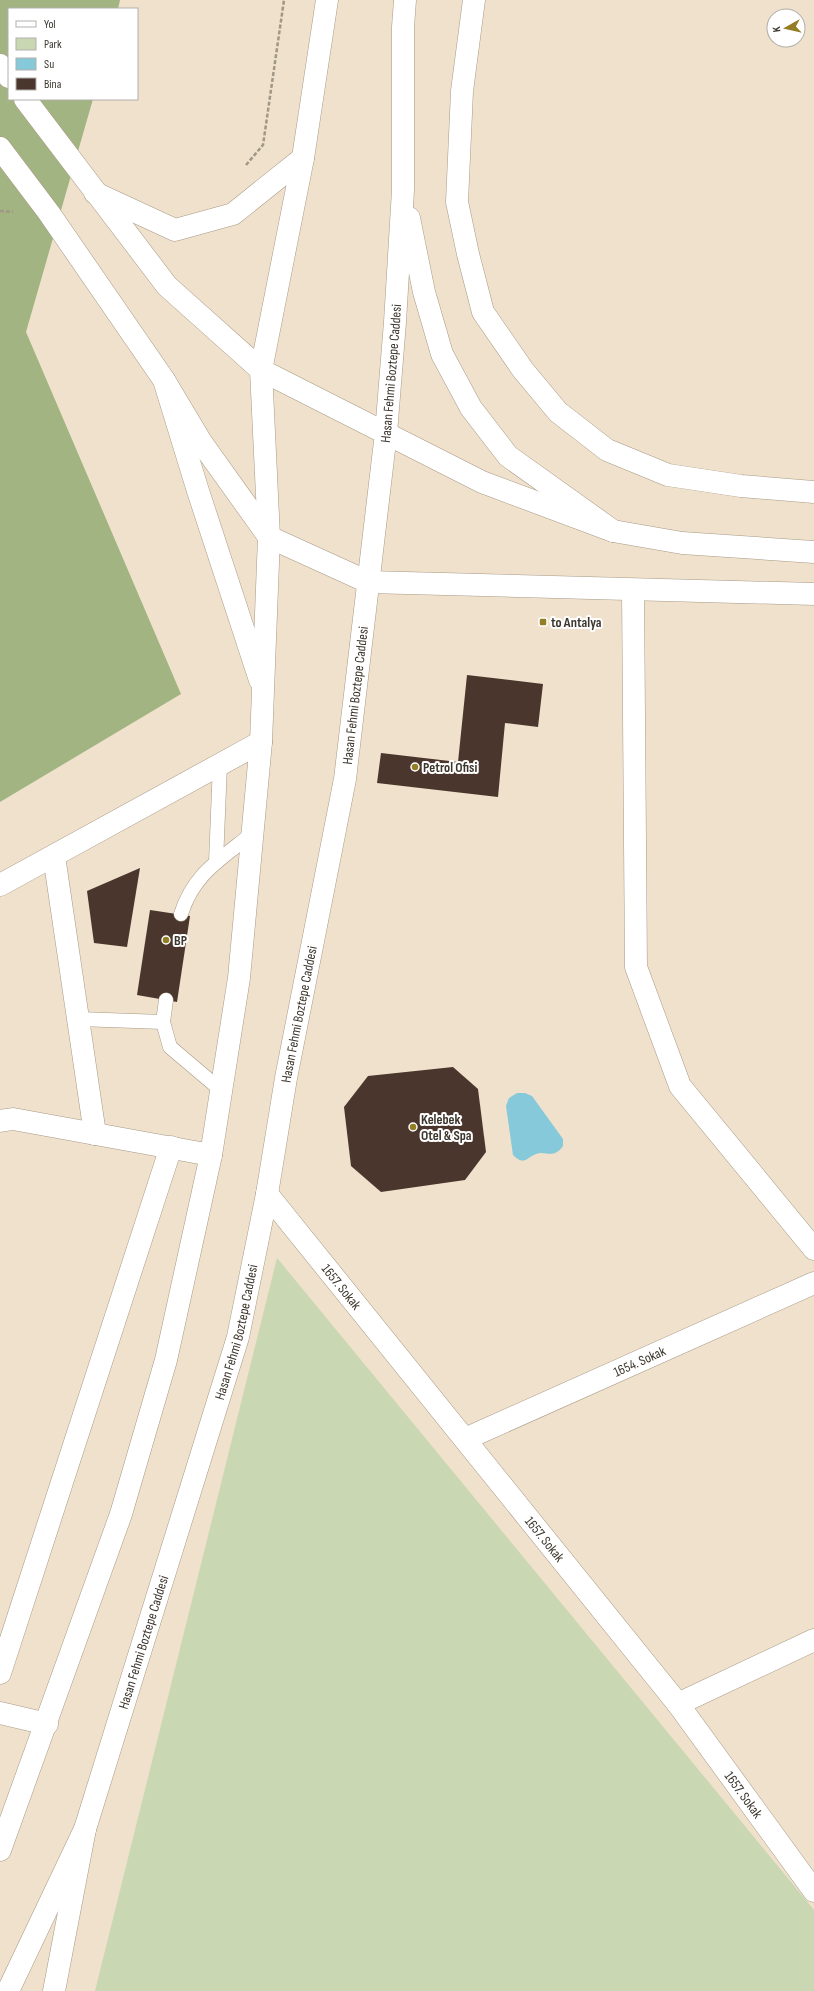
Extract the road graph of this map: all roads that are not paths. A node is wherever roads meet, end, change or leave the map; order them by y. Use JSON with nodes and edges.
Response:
{"nodes":[{"id":1,"x":327,"y":0,"type":"edge"},
{"id":2,"x":405,"y":0,"type":"edge"},
{"id":3,"x":474,"y":0,"type":"edge"},
{"id":4,"x":0,"y":65,"type":"edge"},
{"id":5,"x":8,"y":77,"type":"edge"},
{"id":6,"x":26,"y":100,"type":"edge"},
{"id":7,"x":0,"y":148,"type":"edge"},
{"id":8,"x":304,"y":158,"type":"junction"},
{"id":9,"x":404,"y":190,"type":"junction"},
{"id":10,"x":95,"y":193,"type":"junction"},
{"id":11,"x":261,"y":370,"type":"junction"},
{"id":12,"x":164,"y":380,"type":"junction"},
{"id":13,"x":386,"y":433,"type":"junction"},
{"id":14,"x":814,"y":492,"type":"edge"},
{"id":15,"x":613,"y":531,"type":"junction"},
{"id":16,"x":269,"y":537,"type":"junction"},
{"id":17,"x":814,"y":552,"type":"edge"},
{"id":18,"x":368,"y":582,"type":"junction"},
{"id":19,"x":633,"y":591,"type":"junction"},
{"id":20,"x":814,"y":594,"type":"edge"},
{"id":21,"x":264,"y":693,"type":"junction"},
{"id":22,"x":262,"y":742,"type":"junction"},
{"id":23,"x":220,"y":764,"type":"junction"},
{"id":24,"x":253,"y":833,"type":"junction"},
{"id":25,"x":54,"y":856,"type":"junction"},
{"id":26,"x":216,"y":862,"type":"junction"},
{"id":27,"x":0,"y":885,"type":"edge"},
{"id":28,"x":181,"y":914,"type":"dead end"},
{"id":29,"x":166,"y":1000,"type":"dead end"},
{"id":30,"x":78,"y":1019,"type":"junction"},
{"id":31,"x":163,"y":1022,"type":"junction"},
{"id":32,"x":222,"y":1091,"type":"junction"},
{"id":33,"x":0,"y":1121,"type":"edge"},
{"id":34,"x":95,"y":1134,"type":"junction"},
{"id":35,"x":171,"y":1147,"type":"junction"},
{"id":36,"x":211,"y":1154,"type":"junction"},
{"id":37,"x":267,"y":1194,"type":"junction"},
{"id":38,"x":814,"y":1249,"type":"edge"},
{"id":39,"x":814,"y":1283,"type":"edge"},
{"id":40,"x":465,"y":1439,"type":"junction"},
{"id":41,"x":814,"y":1640,"type":"edge"},
{"id":42,"x":0,"y":1673,"type":"edge"},
{"id":43,"x":678,"y":1704,"type":"junction"},
{"id":44,"x":0,"y":1713,"type":"edge"},
{"id":45,"x":47,"y":1724,"type":"junction"},
{"id":46,"x":85,"y":1829,"type":"junction"},
{"id":47,"x":0,"y":1850,"type":"edge"},
{"id":48,"x":814,"y":1892,"type":"edge"},
{"id":49,"x":8,"y":1991,"type":"edge"},
{"id":50,"x":54,"y":1991,"type":"edge"}],
"edges":[{"from":1,"to":8,"type":"main road"},
{"from":2,"to":9,"type":"main road","name":"Hasan Fehmi Boztepe Caddesi"},
{"from":3,"to":14,"type":"main road"},
{"from":4,"to":5,"type":"main road"},
{"from":6,"to":10,"type":"main road"},
{"from":7,"to":12,"type":"main road"},
{"from":8,"to":10,"type":"main road"},
{"from":8,"to":11,"type":"main road"},
{"from":9,"to":13,"type":"main road","name":"Hasan Fehmi Boztepe Caddesi"},
{"from":9,"to":15,"type":"main road"},
{"from":10,"to":11,"type":"main road"},
{"from":11,"to":13,"type":"main road"},
{"from":11,"to":16,"type":"main road"},
{"from":12,"to":16,"type":"main road"},
{"from":12,"to":21,"type":"main road"},
{"from":13,"to":15,"type":"main road"},
{"from":13,"to":18,"type":"main road","name":"Hasan Fehmi Boztepe Caddesi"},
{"from":15,"to":17,"type":"main road"},
{"from":16,"to":18,"type":"main road"},
{"from":16,"to":21,"type":"main road"},
{"from":18,"to":19,"type":"main road"},
{"from":18,"to":37,"type":"main road","name":"Hasan Fehmi Boztepe Caddesi"},
{"from":19,"to":20,"type":"main road"},
{"from":19,"to":38,"type":"main road"},
{"from":21,"to":22,"type":"main road"},
{"from":22,"to":23,"type":"main road"},
{"from":22,"to":24,"type":"main road"},
{"from":23,"to":25,"type":"main road"},
{"from":23,"to":26,"type":"lane"},
{"from":24,"to":26,"type":"lane"},
{"from":24,"to":32,"type":"main road"},
{"from":25,"to":27,"type":"main road"},
{"from":25,"to":30,"type":"main road"},
{"from":26,"to":28,"type":"lane"},
{"from":29,"to":31,"type":"lane"},
{"from":30,"to":31,"type":"lane"},
{"from":30,"to":34,"type":"main road"},
{"from":31,"to":32,"type":"lane"},
{"from":32,"to":36,"type":"main road"},
{"from":33,"to":34,"type":"main road"},
{"from":34,"to":35,"type":"main road"},
{"from":35,"to":36,"type":"main road"},
{"from":35,"to":42,"type":"main road"},
{"from":36,"to":45,"type":"main road"},
{"from":37,"to":40,"type":"main road","name":"1657. Sokak"},
{"from":37,"to":46,"type":"main road","name":"Hasan Fehmi Boztepe Caddesi"},
{"from":39,"to":40,"type":"main road","name":"1654. Sokak"},
{"from":40,"to":43,"type":"main road","name":"1657. Sokak"},
{"from":41,"to":43,"type":"main road"},
{"from":43,"to":48,"type":"main road","name":"1657. Sokak"},
{"from":44,"to":45,"type":"main road"},
{"from":45,"to":47,"type":"main road"},
{"from":46,"to":49,"type":"main road","name":"Hasan Fehmi Boztepe Caddesi"},
{"from":46,"to":50,"type":"main road"}]}
